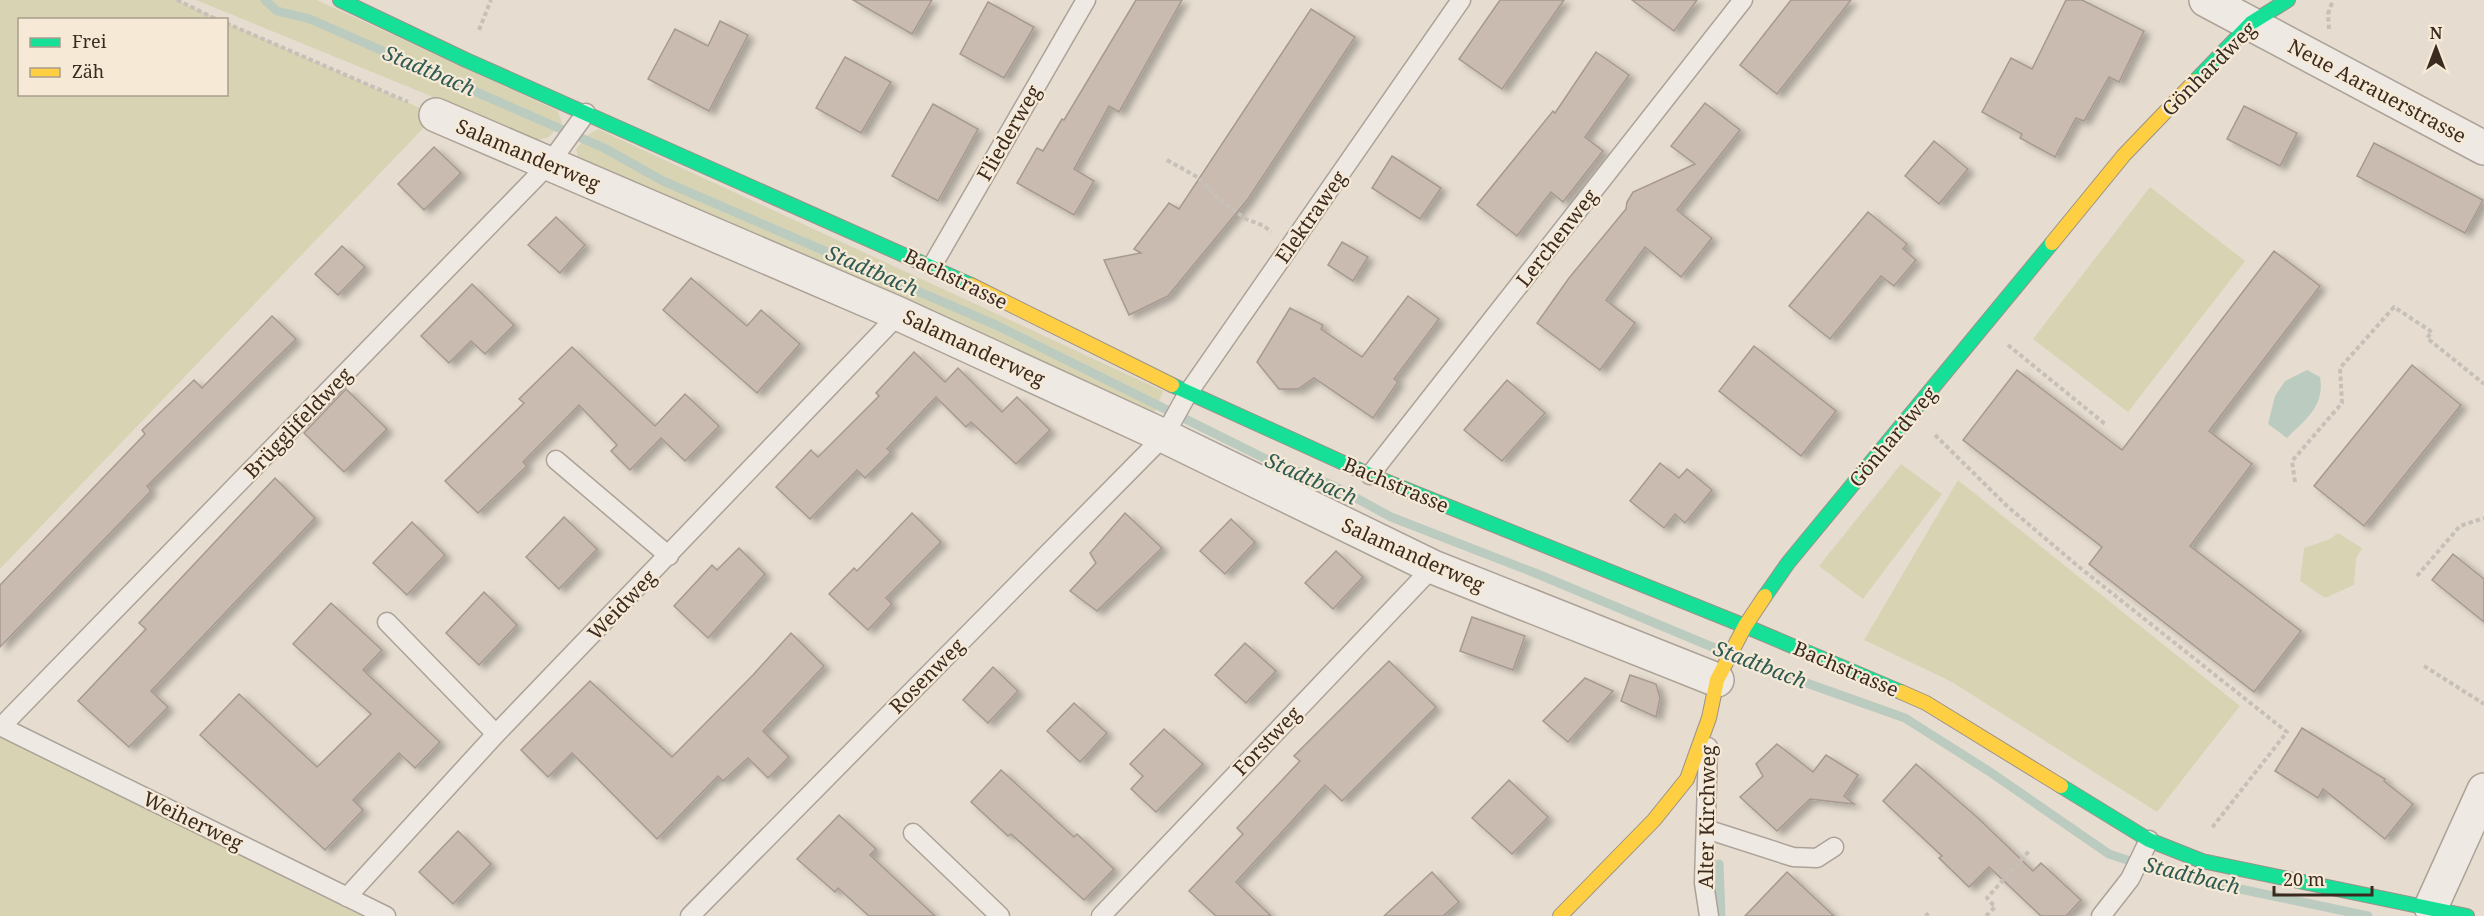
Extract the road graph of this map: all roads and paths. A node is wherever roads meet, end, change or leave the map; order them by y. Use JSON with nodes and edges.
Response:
{"nodes":[{"id":1,"x":177,"y":0,"type":"edge"},
{"id":2,"x":340,"y":0,"type":"edge"},
{"id":3,"x":1086,"y":0,"type":"edge"},
{"id":4,"x":1461,"y":0,"type":"edge"},
{"id":5,"x":1743,"y":0,"type":"edge"},
{"id":6,"x":2205,"y":0,"type":"edge"},
{"id":7,"x":2288,"y":0,"type":"edge"},
{"id":8,"x":214,"y":18,"type":"edge"},
{"id":9,"x":2251,"y":23,"type":"junction"},
{"id":10,"x":228,"y":24,"type":"edge"},
{"id":11,"x":436,"y":115,"type":"joint"},
{"id":12,"x":584,"y":117,"type":"junction"},
{"id":13,"x":2484,"y":148,"type":"edge"},
{"id":14,"x":554,"y":159,"type":"junction"},
{"id":15,"x":1167,"y":160,"type":"dead end"},
{"id":16,"x":1289,"y":248,"type":"junction"},
{"id":17,"x":932,"y":266,"type":"junction"},
{"id":18,"x":899,"y":314,"type":"junction"},
{"id":19,"x":1984,"y":326,"type":"junction"},
{"id":20,"x":2484,"y":384,"type":"edge"},
{"id":21,"x":1188,"y":393,"type":"junction"},
{"id":22,"x":1913,"y":414,"type":"junction"},
{"id":23,"x":2105,"y":424,"type":"dead end"},
{"id":24,"x":1165,"y":435,"type":"junction"},
{"id":25,"x":556,"y":460,"type":"dead end"},
{"id":26,"x":1370,"y":475,"type":"junction"},
{"id":27,"x":2295,"y":482,"type":"dead end"},
{"id":28,"x":2484,"y":518,"type":"edge"},
{"id":29,"x":669,"y":556,"type":"junction"},
{"id":30,"x":1432,"y":567,"type":"junction"},
{"id":31,"x":2417,"y":576,"type":"dead end"},
{"id":32,"x":387,"y":621,"type":"dead end"},
{"id":33,"x":1744,"y":626,"type":"junction"},
{"id":34,"x":2424,"y":666,"type":"dead end"},
{"id":35,"x":1718,"y":680,"type":"junction"},
{"id":36,"x":2484,"y":704,"type":"edge"},
{"id":37,"x":1709,"y":718,"type":"junction"},
{"id":38,"x":1,"y":727,"type":"edge"},
{"id":39,"x":496,"y":734,"type":"junction"},
{"id":40,"x":2484,"y":790,"type":"edge"},
{"id":41,"x":1706,"y":829,"type":"junction"},
{"id":42,"x":913,"y":833,"type":"dead end"},
{"id":43,"x":2149,"y":840,"type":"junction"},
{"id":44,"x":1834,"y":847,"type":"dead end"},
{"id":45,"x":2030,"y":850,"type":"dead end"},
{"id":46,"x":2190,"y":856,"type":"junction"},
{"id":47,"x":347,"y":897,"type":"junction"},
{"id":48,"x":2387,"y":908,"type":"edge"},
{"id":49,"x":2431,"y":908,"type":"junction"},
{"id":50,"x":1989,"y":915,"type":"edge"},
{"id":51,"x":386,"y":916,"type":"edge"},
{"id":52,"x":690,"y":916,"type":"edge"},
{"id":53,"x":1000,"y":916,"type":"edge"},
{"id":54,"x":1101,"y":916,"type":"edge"},
{"id":55,"x":1560,"y":916,"type":"edge"},
{"id":56,"x":1709,"y":916,"type":"edge"},
{"id":57,"x":2101,"y":916,"type":"edge"},
{"id":58,"x":2467,"y":916,"type":"edge"}],
"edges":[{"from":1,"to":8,"type":"path"},
{"from":2,"to":12,"type":"street","name":"Bachstrasse"},
{"from":3,"to":17,"type":"lane","name":"Fliederweg"},
{"from":4,"to":16,"type":"lane","name":"Elektraweg"},
{"from":5,"to":26,"type":"lane","name":"Lerchenweg"},
{"from":6,"to":9,"type":"street","name":"Neue Aarauerstrasse"},
{"from":7,"to":9,"type":"street","name":"Gönhardweg"},
{"from":9,"to":13,"type":"street","name":"Neue Aarauerstrasse"},
{"from":9,"to":19,"type":"street","name":"Gönhardweg"},
{"from":10,"to":11,"type":"path","name":"Salamanderweg"},
{"from":11,"to":14,"type":"street","name":"Salamanderweg"},
{"from":12,"to":14,"type":"lane","name":"Brügglifeldweg"},
{"from":12,"to":17,"type":"street","name":"Bachstrasse"},
{"from":14,"to":18,"type":"street","name":"Salamanderweg"},
{"from":14,"to":38,"type":"lane","name":"Brügglifeldweg"},
{"from":15,"to":16,"type":"path"},
{"from":16,"to":21,"type":"lane","name":"Elektraweg"},
{"from":17,"to":21,"type":"street","name":"Bachstrasse"},
{"from":18,"to":24,"type":"street","name":"Salamanderweg"},
{"from":18,"to":29,"type":"lane","name":"Weidweg"},
{"from":19,"to":22,"type":"street","name":"Gönhardweg"},
{"from":19,"to":23,"type":"path"},
{"from":20,"to":27,"type":"path"},
{"from":21,"to":24,"type":"lane","name":"Elektraweg"},
{"from":21,"to":26,"type":"street","name":"Bachstrasse"},
{"from":22,"to":33,"type":"street","name":"Gönhardweg"},
{"from":22,"to":46,"type":"path"},
{"from":24,"to":30,"type":"street","name":"Salamanderweg"},
{"from":24,"to":52,"type":"lane","name":"Rosenweg"},
{"from":25,"to":29,"type":"lane"},
{"from":26,"to":33,"type":"street","name":"Bachstrasse"},
{"from":28,"to":31,"type":"path"},
{"from":29,"to":39,"type":"lane","name":"Weidweg"},
{"from":30,"to":35,"type":"street","name":"Salamanderweg"},
{"from":30,"to":54,"type":"lane","name":"Forstweg"},
{"from":32,"to":39,"type":"lane"},
{"from":33,"to":35,"type":"street","name":"Gönhardweg"},
{"from":33,"to":43,"type":"street","name":"Bachstrasse"},
{"from":34,"to":36,"type":"path"},
{"from":35,"to":37,"type":"street","name":"Gönhardweg"},
{"from":37,"to":41,"type":"lane","name":"Alter Kirchweg"},
{"from":37,"to":55,"type":"street","name":"Gönhardweg"},
{"from":38,"to":47,"type":"lane","name":"Weiherweg"},
{"from":39,"to":47,"type":"lane","name":"Weidweg"},
{"from":40,"to":49,"type":"street"},
{"from":41,"to":44,"type":"lane"},
{"from":41,"to":56,"type":"lane","name":"Alter Kirchweg"},
{"from":42,"to":53,"type":"lane"},
{"from":43,"to":46,"type":"street","name":"Bachstrasse"},
{"from":43,"to":57,"type":"lane"},
{"from":45,"to":50,"type":"path"},
{"from":46,"to":48,"type":"street","name":"Bachstrasse"},
{"from":47,"to":51,"type":"lane","name":"Weiherweg"},
{"from":48,"to":49,"type":"street","name":"Bachstrasse"},
{"from":49,"to":58,"type":"street","name":"Bachstrasse"}]}
